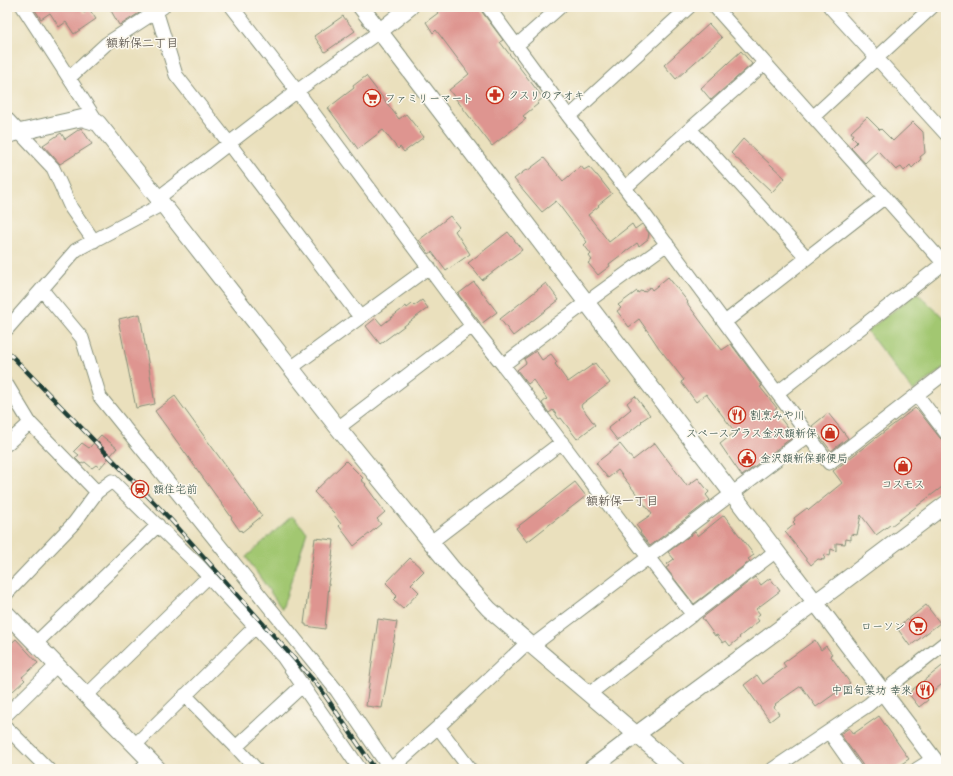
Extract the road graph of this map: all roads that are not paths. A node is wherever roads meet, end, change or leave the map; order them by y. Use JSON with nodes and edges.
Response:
{"nodes":[{"id":1,"x":23,"y":7,"type":"edge"},
{"id":2,"x":232,"y":7,"type":"edge"},
{"id":3,"x":361,"y":7,"type":"edge"},
{"id":4,"x":410,"y":7,"type":"edge"},
{"id":5,"x":488,"y":7,"type":"edge"},
{"id":6,"x":560,"y":7,"type":"edge"},
{"id":7,"x":690,"y":7,"type":"edge"},
{"id":8,"x":715,"y":7,"type":"edge"},
{"id":9,"x":830,"y":7,"type":"edge"},
{"id":10,"x":932,"y":7,"type":"edge"},
{"id":11,"x":158,"y":9,"type":"edge"},
{"id":12,"x":380,"y":31,"type":"junction"},
{"id":13,"x":516,"y":46,"type":"junction"},
{"id":14,"x":876,"y":58,"type":"junction"},
{"id":15,"x":765,"y":63,"type":"junction"},
{"id":16,"x":69,"y":78,"type":"junction"},
{"id":17,"x":298,"y":91,"type":"junction"},
{"id":18,"x":569,"y":117,"type":"junction"},
{"id":19,"x":813,"y":117,"type":"junction"},
{"id":20,"x":7,"y":119,"type":"edge"},
{"id":21,"x":98,"y":123,"type":"junction"},
{"id":22,"x":690,"y":129,"type":"junction"},
{"id":23,"x":13,"y":134,"type":"edge"},
{"id":24,"x":946,"y":134,"type":"edge"},
{"id":25,"x":229,"y":143,"type":"junction"},
{"id":26,"x":625,"y":188,"type":"junction"},
{"id":27,"x":884,"y":197,"type":"junction"},
{"id":28,"x":158,"y":198,"type":"junction"},
{"id":29,"x":94,"y":241,"type":"junction"},
{"id":30,"x":667,"y":244,"type":"junction"},
{"id":31,"x":807,"y":258,"type":"junction"},
{"id":32,"x":945,"y":265,"type":"edge"},
{"id":33,"x":429,"y":267,"type":"junction"},
{"id":34,"x":42,"y":290,"type":"junction"},
{"id":35,"x":586,"y":302,"type":"junction"},
{"id":36,"x":360,"y":317,"type":"junction"},
{"id":37,"x":725,"y":322,"type":"junction"},
{"id":38,"x":472,"y":326,"type":"junction"},
{"id":39,"x":7,"y":329,"type":"edge"},
{"id":40,"x":504,"y":365,"type":"junction"},
{"id":41,"x":291,"y":368,"type":"junction"},
{"id":42,"x":946,"y":372,"type":"edge"},
{"id":43,"x":7,"y":384,"type":"edge"},
{"id":44,"x":777,"y":393,"type":"junction"},
{"id":45,"x":917,"y":395,"type":"junction"},
{"id":46,"x":30,"y":423,"type":"junction"},
{"id":47,"x":338,"y":428,"type":"junction"},
{"id":48,"x":946,"y":433,"type":"edge"},
{"id":49,"x":809,"y":435,"type":"junction"},
{"id":50,"x":562,"y":442,"type":"junction"},
{"id":51,"x":7,"y":444,"type":"edge"},
{"id":52,"x":97,"y":492,"type":"junction"},
{"id":53,"x":732,"y":493,"type":"junction"},
{"id":54,"x":946,"y":504,"type":"edge"},
{"id":55,"x":158,"y":525,"type":"junction"},
{"id":56,"x":431,"y":542,"type":"junction"},
{"id":57,"x":776,"y":551,"type":"junction"},
{"id":58,"x":648,"y":557,"type":"junction"},
{"id":59,"x":209,"y":576,"type":"junction"},
{"id":60,"x":7,"y":593,"type":"edge"},
{"id":61,"x":816,"y":602,"type":"junction"},
{"id":62,"x":7,"y":614,"type":"edge"},
{"id":63,"x":693,"y":615,"type":"junction"},
{"id":64,"x":255,"y":627,"type":"junction"},
{"id":65,"x":946,"y":642,"type":"edge"},
{"id":66,"x":36,"y":643,"type":"junction"},
{"id":67,"x":530,"y":644,"type":"junction"},
{"id":68,"x":57,"y":665,"type":"junction"},
{"id":69,"x":303,"y":685,"type":"junction"},
{"id":70,"x":883,"y":692,"type":"junction"},
{"id":71,"x":589,"y":694,"type":"junction"},
{"id":72,"x":87,"y":695,"type":"junction"},
{"id":73,"x":185,"y":695,"type":"junction"},
{"id":74,"x":7,"y":714,"type":"edge"},
{"id":75,"x":438,"y":727,"type":"junction"},
{"id":76,"x":7,"y":728,"type":"edge"},
{"id":77,"x":829,"y":732,"type":"junction"},
{"id":78,"x":636,"y":734,"type":"junction"},
{"id":79,"x":135,"y":745,"type":"junction"},
{"id":80,"x":236,"y":748,"type":"junction"},
{"id":81,"x":937,"y":764,"type":"edge"},
{"id":82,"x":150,"y":766,"type":"edge"},
{"id":83,"x":47,"y":769,"type":"edge"},
{"id":84,"x":256,"y":769,"type":"edge"},
{"id":85,"x":360,"y":769,"type":"edge"},
{"id":86,"x":390,"y":769,"type":"edge"},
{"id":87,"x":470,"y":769,"type":"edge"},
{"id":88,"x":591,"y":769,"type":"edge"},
{"id":89,"x":677,"y":769,"type":"edge"},
{"id":90,"x":772,"y":769,"type":"edge"},
{"id":91,"x":854,"y":769,"type":"edge"},
{"id":92,"x":917,"y":769,"type":"edge"}],
"edges":[{"from":1,"to":16,"type":"street"},
{"from":2,"to":17,"type":"street"},
{"from":3,"to":12,"type":"street"},
{"from":4,"to":12,"type":"street"},
{"from":5,"to":13,"type":"street"},
{"from":6,"to":13,"type":"street"},
{"from":7,"to":18,"type":"street"},
{"from":8,"to":15,"type":"street"},
{"from":9,"to":14,"type":"street"},
{"from":10,"to":14,"type":"street"},
{"from":11,"to":16,"type":"street"},
{"from":11,"to":25,"type":"street"},
{"from":12,"to":17,"type":"street"},
{"from":12,"to":35,"type":"street"},
{"from":13,"to":18,"type":"street"},
{"from":14,"to":19,"type":"street"},
{"from":14,"to":24,"type":"street"},
{"from":15,"to":19,"type":"street"},
{"from":15,"to":22,"type":"street"},
{"from":16,"to":21,"type":"street"},
{"from":17,"to":25,"type":"street"},
{"from":17,"to":33,"type":"street"},
{"from":18,"to":26,"type":"street"},
{"from":19,"to":27,"type":"street"},
{"from":20,"to":23,"type":"street"},
{"from":21,"to":23,"type":"street"},
{"from":21,"to":28,"type":"street"},
{"from":22,"to":26,"type":"street"},
{"from":22,"to":31,"type":"street"},
{"from":23,"to":29,"type":"street"},
{"from":25,"to":28,"type":"street"},
{"from":25,"to":36,"type":"street"},
{"from":26,"to":30,"type":"street"},
{"from":27,"to":31,"type":"street"},
{"from":27,"to":32,"type":"street"},
{"from":28,"to":29,"type":"street"},
{"from":28,"to":41,"type":"street"},
{"from":29,"to":34,"type":"street"},
{"from":30,"to":35,"type":"street"},
{"from":30,"to":37,"type":"street"},
{"from":31,"to":37,"type":"street"},
{"from":32,"to":44,"type":"street"},
{"from":33,"to":36,"type":"street"},
{"from":33,"to":38,"type":"street"},
{"from":34,"to":39,"type":"street"},
{"from":34,"to":86,"type":"street"},
{"from":35,"to":40,"type":"street"},
{"from":35,"to":53,"type":"street"},
{"from":36,"to":41,"type":"street"},
{"from":37,"to":44,"type":"street"},
{"from":38,"to":40,"type":"street"},
{"from":38,"to":47,"type":"street"},
{"from":40,"to":50,"type":"street"},
{"from":41,"to":47,"type":"street"},
{"from":42,"to":45,"type":"street"},
{"from":43,"to":46,"type":"street"},
{"from":44,"to":49,"type":"street"},
{"from":45,"to":48,"type":"street"},
{"from":45,"to":49,"type":"street"},
{"from":46,"to":51,"type":"street"},
{"from":46,"to":52,"type":"street"},
{"from":47,"to":56,"type":"street"},
{"from":49,"to":53,"type":"street"},
{"from":50,"to":56,"type":"street"},
{"from":50,"to":58,"type":"street"},
{"from":52,"to":55,"type":"street"},
{"from":52,"to":60,"type":"street"},
{"from":53,"to":57,"type":"street"},
{"from":53,"to":58,"type":"street"},
{"from":54,"to":61,"type":"street"},
{"from":55,"to":59,"type":"street"},
{"from":55,"to":66,"type":"street"},
{"from":56,"to":67,"type":"street"},
{"from":57,"to":61,"type":"street"},
{"from":57,"to":63,"type":"street"},
{"from":58,"to":63,"type":"street"},
{"from":58,"to":67,"type":"street"},
{"from":59,"to":64,"type":"street"},
{"from":59,"to":72,"type":"street"},
{"from":61,"to":70,"type":"street"},
{"from":61,"to":78,"type":"street"},
{"from":62,"to":66,"type":"street"},
{"from":63,"to":71,"type":"street"},
{"from":64,"to":69,"type":"street"},
{"from":64,"to":73,"type":"street"},
{"from":65,"to":70,"type":"street"},
{"from":66,"to":68,"type":"street"},
{"from":67,"to":71,"type":"street"},
{"from":67,"to":75,"type":"street"},
{"from":68,"to":72,"type":"street"},
{"from":68,"to":74,"type":"street"},
{"from":69,"to":80,"type":"street"},
{"from":69,"to":85,"type":"street"},
{"from":70,"to":77,"type":"street"},
{"from":70,"to":81,"type":"street"},
{"from":71,"to":78,"type":"street"},
{"from":72,"to":79,"type":"street"},
{"from":73,"to":79,"type":"street"},
{"from":73,"to":80,"type":"street"},
{"from":75,"to":86,"type":"street"},
{"from":75,"to":87,"type":"street"},
{"from":76,"to":83,"type":"street"},
{"from":77,"to":90,"type":"street"},
{"from":77,"to":91,"type":"street"},
{"from":78,"to":88,"type":"street"},
{"from":78,"to":89,"type":"street"},
{"from":79,"to":82,"type":"street"},
{"from":80,"to":84,"type":"street"},
{"from":81,"to":92,"type":"street"}]}
